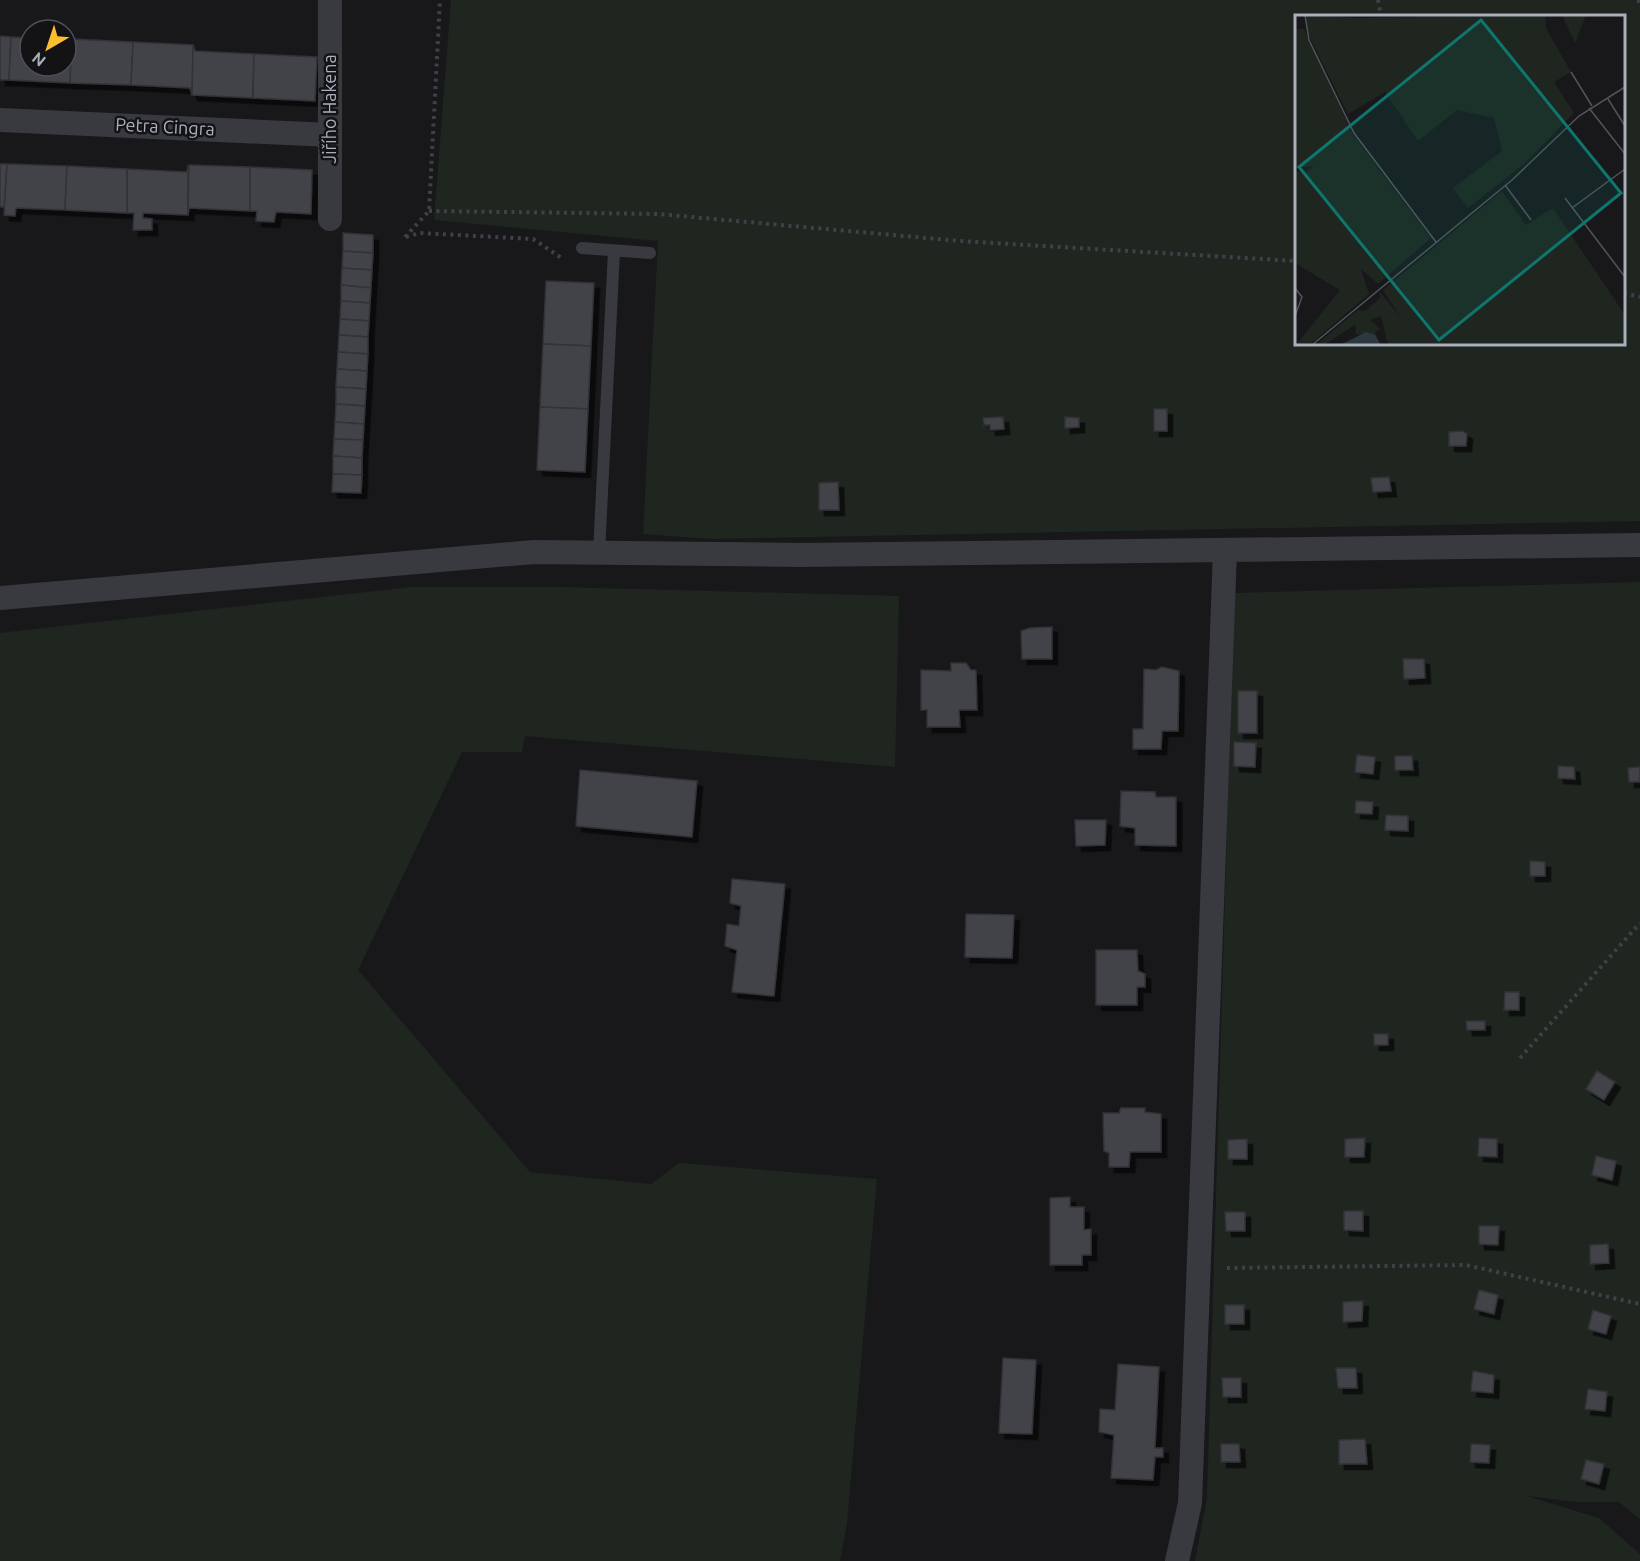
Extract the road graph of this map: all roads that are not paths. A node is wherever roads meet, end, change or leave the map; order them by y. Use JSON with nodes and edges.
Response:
{"nodes":[{"id":1,"x":330,"y":0,"type":"edge"},
{"id":2,"x":0,"y":120,"type":"edge"},
{"id":3,"x":330,"y":135,"type":"junction"},
{"id":4,"x":330,"y":219,"type":"dead end"},
{"id":5,"x":582,"y":248,"type":"dead end"},
{"id":6,"x":614,"y":251,"type":"junction"},
{"id":7,"x":650,"y":253,"type":"dead end"},
{"id":8,"x":1640,"y":545,"type":"edge"},
{"id":9,"x":1225,"y":550,"type":"junction"},
{"id":10,"x":599,"y":553,"type":"junction"},
{"id":11,"x":0,"y":598,"type":"edge"},
{"id":12,"x":1177,"y":1561,"type":"edge"}],
"edges":[{"from":1,"to":3,"type":"street","name":"Jiřího Hakena"},
{"from":2,"to":3,"type":"street","name":"Petra Cingra"},
{"from":3,"to":4,"type":"street","name":"Jiřího Hakena"},
{"from":5,"to":6,"type":"lane"},
{"from":6,"to":7,"type":"lane"},
{"from":6,"to":10,"type":"lane"},
{"from":8,"to":9,"type":"street"},
{"from":9,"to":10,"type":"street"},
{"from":9,"to":12,"type":"street"},
{"from":10,"to":11,"type":"street"}]}
